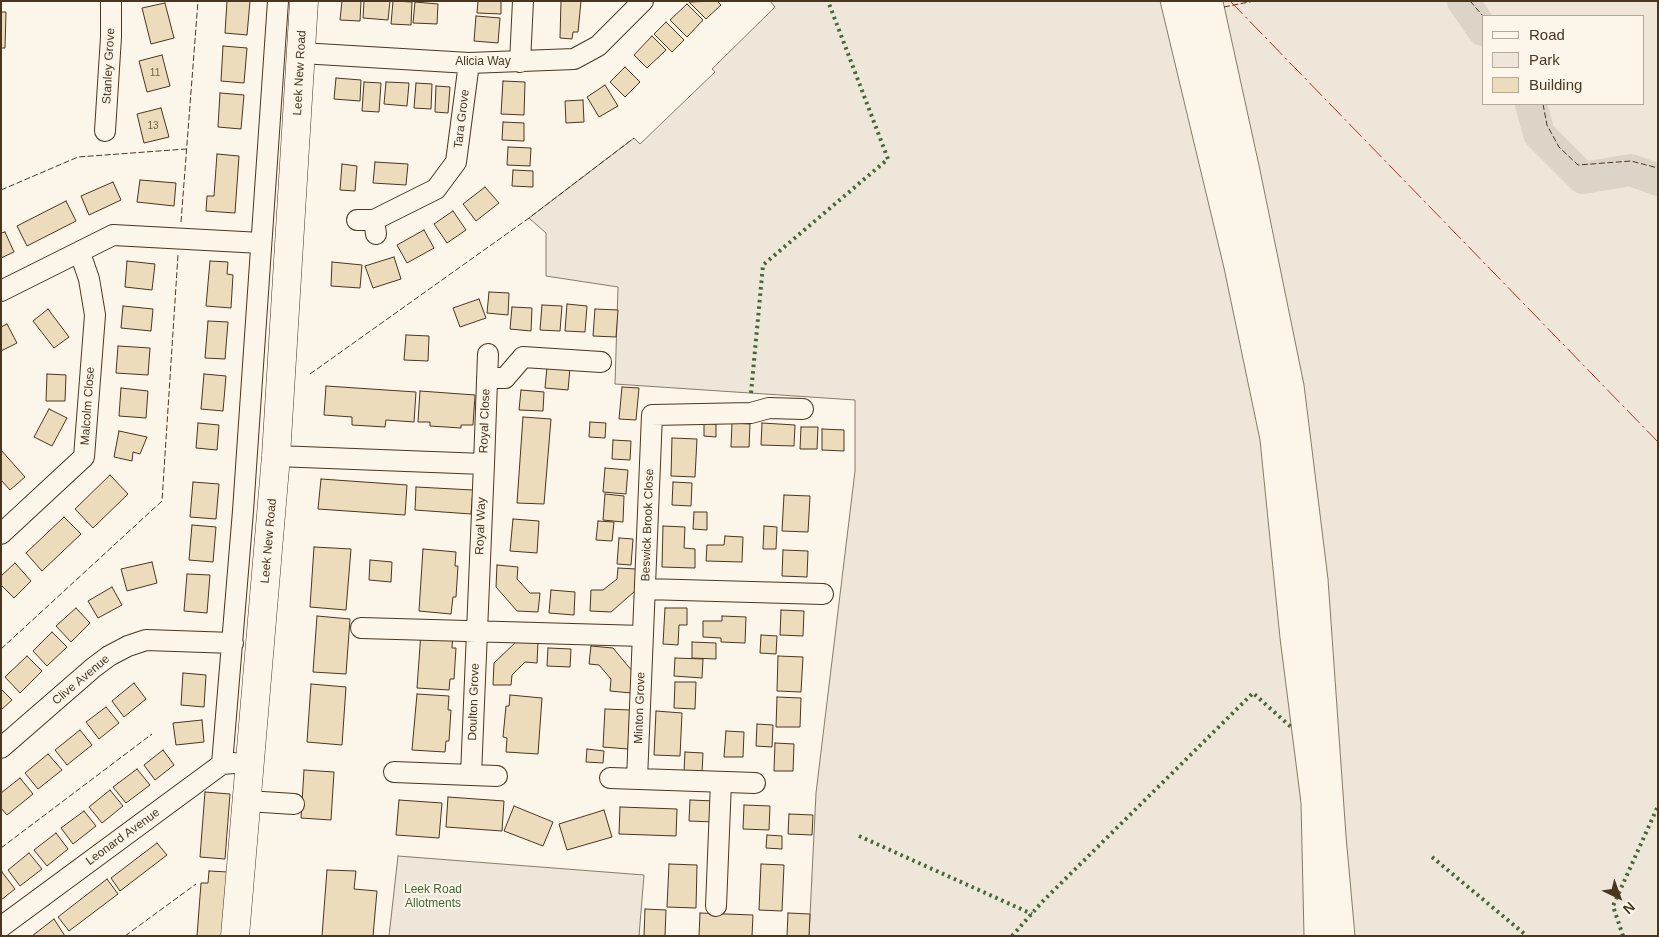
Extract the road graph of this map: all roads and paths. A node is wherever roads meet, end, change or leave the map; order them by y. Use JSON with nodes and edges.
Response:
{"nodes":[{"id":1,"x":111,"y":1,"type":"edge"},
{"id":2,"x":278,"y":1,"type":"edge"},
{"id":3,"x":304,"y":1,"type":"edge"},
{"id":4,"x":523,"y":1,"type":"edge"},
{"id":5,"x":643,"y":1,"type":"edge"},
{"id":6,"x":301,"y":53,"type":"junction"},
{"id":7,"x":520,"y":62,"type":"junction"},
{"id":8,"x":469,"y":63,"type":"junction"},
{"id":9,"x":105,"y":131,"type":"dead end"},
{"id":10,"x":268,"y":142,"type":"junction"},
{"id":11,"x":296,"y":145,"type":"junction"},
{"id":12,"x":369,"y":225,"type":"dead end"},
{"id":13,"x":260,"y":242,"type":"junction"},
{"id":14,"x":80,"y":253,"type":"junction"},
{"id":15,"x":1,"y":291,"type":"edge"},
{"id":16,"x":488,"y":354,"type":"dead end"},
{"id":17,"x":601,"y":362,"type":"dead end"},
{"id":18,"x":496,"y":378,"type":"junction"},
{"id":19,"x":803,"y":409,"type":"dead end"},
{"id":20,"x":276,"y":456,"type":"junction"},
{"id":21,"x":484,"y":464,"type":"junction"},
{"id":22,"x":3,"y":527,"type":"edge"},
{"id":23,"x":645,"y":589,"type":"junction"},
{"id":24,"x":823,"y":594,"type":"dead end"},
{"id":25,"x":361,"y":628,"type":"dead end"},
{"id":26,"x":477,"y":630,"type":"junction"},
{"id":27,"x":643,"y":636,"type":"junction"},
{"id":28,"x":233,"y":643,"type":"junction"},
{"id":29,"x":1,"y":748,"type":"edge"},
{"id":30,"x":251,"y":761,"type":"junction"},
{"id":31,"x":222,"y":764,"type":"junction"},
{"id":32,"x":394,"y":772,"type":"dead end"},
{"id":33,"x":471,"y":775,"type":"junction"},
{"id":34,"x":497,"y":776,"type":"dead end"},
{"id":35,"x":610,"y":778,"type":"dead end"},
{"id":36,"x":637,"y":779,"type":"junction"},
{"id":37,"x":721,"y":782,"type":"junction"},
{"id":38,"x":755,"y":783,"type":"dead end"},
{"id":39,"x":247,"y":801,"type":"junction"},
{"id":40,"x":294,"y":804,"type":"dead end"},
{"id":41,"x":716,"y":906,"type":"dead end"},
{"id":42,"x":1,"y":926,"type":"edge"},
{"id":43,"x":235,"y":936,"type":"edge"}],
"edges":[{"from":1,"to":9,"type":"street","name":"Stanley Grove"},
{"from":2,"to":10,"type":"street"},
{"from":3,"to":6,"type":"highway","name":"Leek New Road"},
{"from":4,"to":7,"type":"street"},
{"from":5,"to":7,"type":"street","name":"Alicia Way"},
{"from":6,"to":8,"type":"street","name":"Alicia Way"},
{"from":6,"to":11,"type":"highway","name":"Leek New Road"},
{"from":7,"to":8,"type":"street","name":"Alicia Way"},
{"from":8,"to":12,"type":"street","name":"Tara Grove"},
{"from":10,"to":11,"type":"street"},
{"from":10,"to":13,"type":"street"},
{"from":11,"to":20,"type":"highway","name":"Leek New Road"},
{"from":13,"to":14,"type":"street"},
{"from":13,"to":28,"type":"street"},
{"from":14,"to":15,"type":"street"},
{"from":14,"to":22,"type":"street","name":"Malcolm Close"},
{"from":16,"to":18,"type":"street","name":"Royal Close"},
{"from":17,"to":18,"type":"street"},
{"from":18,"to":21,"type":"street","name":"Royal Close"},
{"from":19,"to":23,"type":"street","name":"Beswick Brook Close"},
{"from":20,"to":21,"type":"street"},
{"from":20,"to":30,"type":"highway","name":"Leek New Road"},
{"from":21,"to":26,"type":"street","name":"Royal Way"},
{"from":23,"to":24,"type":"street"},
{"from":23,"to":27,"type":"street","name":"Beswick Brook Close"},
{"from":25,"to":26,"type":"street"},
{"from":26,"to":27,"type":"street"},
{"from":26,"to":33,"type":"street","name":"Doulton Grove"},
{"from":27,"to":36,"type":"street","name":"Minton Grove"},
{"from":28,"to":29,"type":"street","name":"Clive Avenue"},
{"from":28,"to":31,"type":"street"},
{"from":30,"to":31,"type":"street"},
{"from":30,"to":39,"type":"highway","name":"Leek New Road"},
{"from":31,"to":42,"type":"street","name":"Leonard Avenue"},
{"from":32,"to":33,"type":"street"},
{"from":33,"to":34,"type":"street"},
{"from":35,"to":36,"type":"street"},
{"from":36,"to":37,"type":"street"},
{"from":37,"to":38,"type":"street"},
{"from":37,"to":41,"type":"street"},
{"from":39,"to":40,"type":"street"},
{"from":39,"to":43,"type":"highway","name":"Leek New Road"}]}
